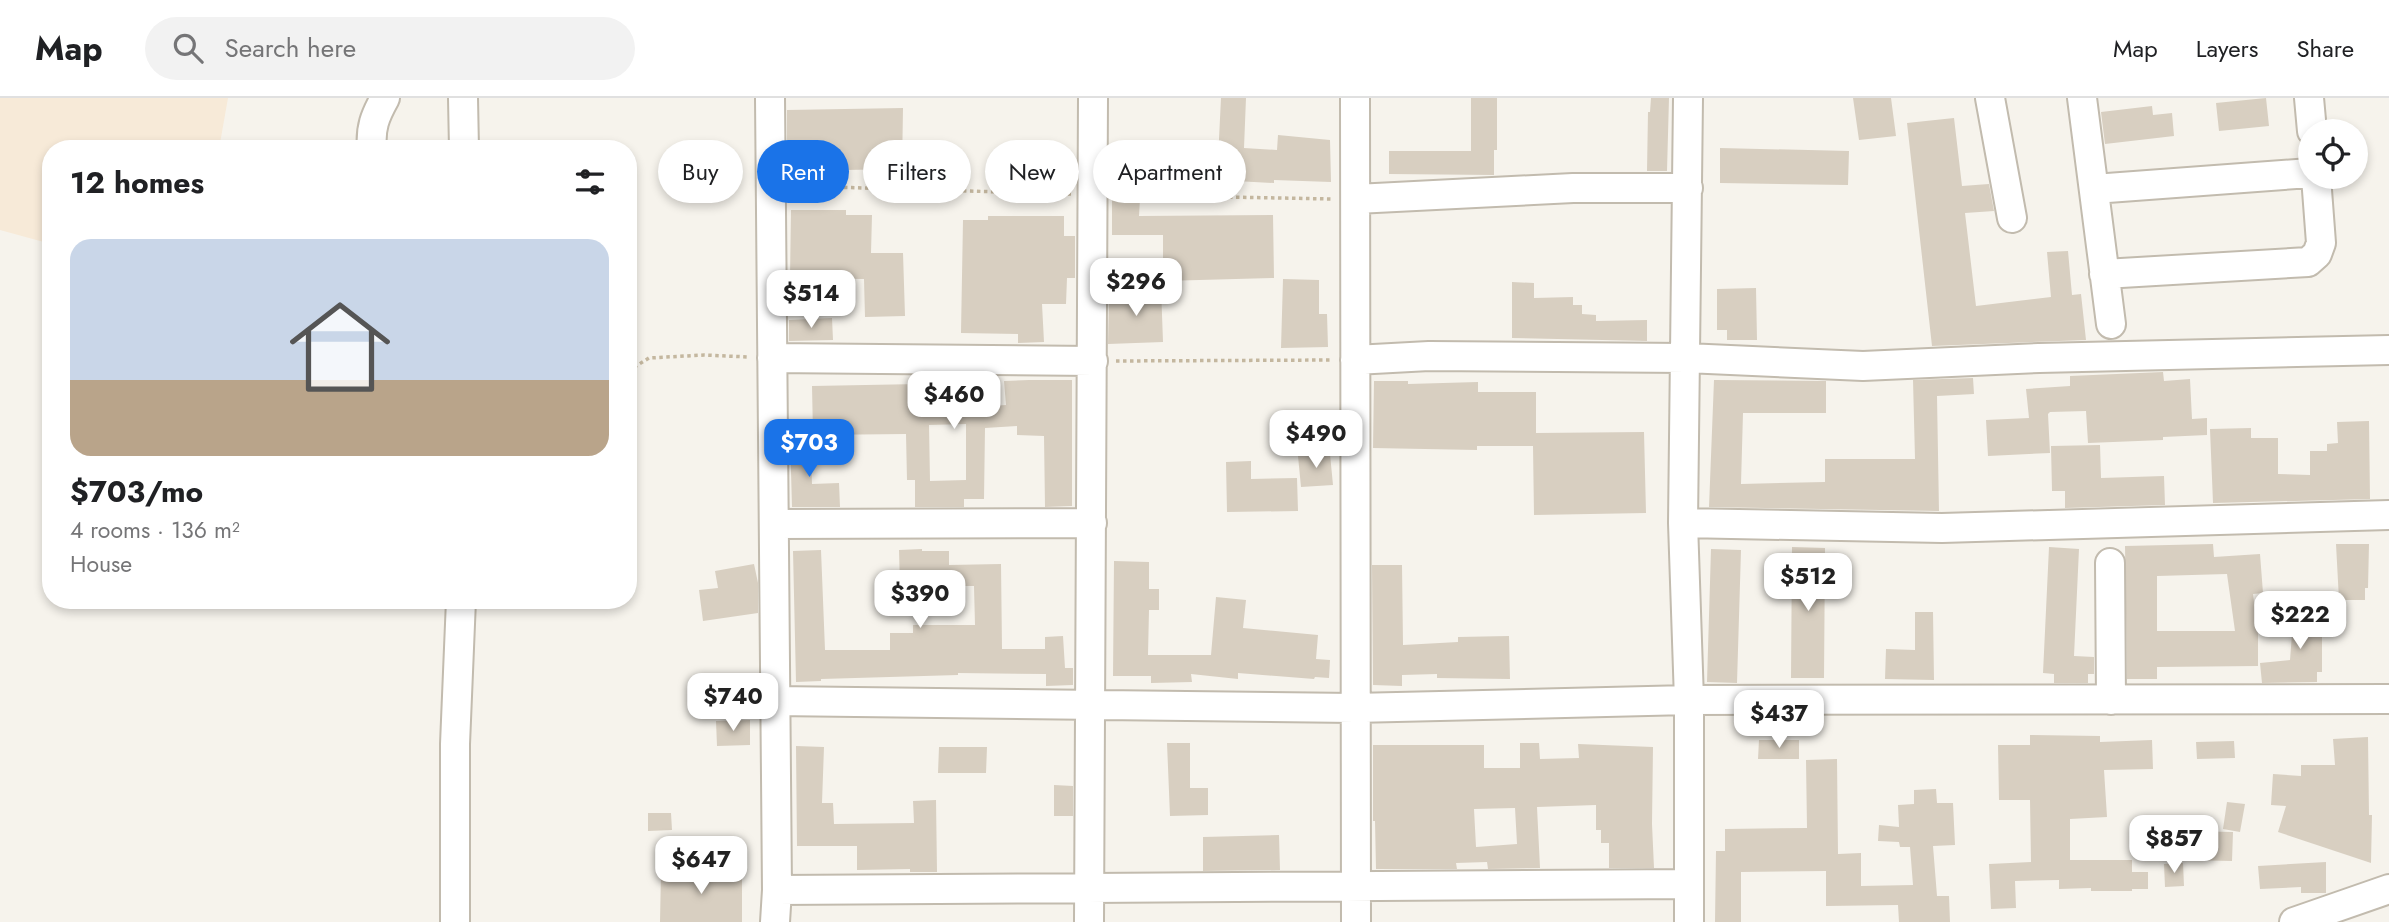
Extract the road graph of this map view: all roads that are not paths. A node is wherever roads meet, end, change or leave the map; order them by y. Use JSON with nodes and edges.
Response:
{"nodes":[{"id":1,"x":385,"y":98,"type":"edge"},
{"id":2,"x":463,"y":98,"type":"edge"},
{"id":3,"x":771,"y":98,"type":"edge"},
{"id":4,"x":1093,"y":98,"type":"edge"},
{"id":5,"x":1355,"y":98,"type":"edge"},
{"id":6,"x":1688,"y":98,"type":"edge"},
{"id":7,"x":1990,"y":98,"type":"edge"},
{"id":8,"x":2082,"y":98,"type":"edge"},
{"id":9,"x":2309,"y":98,"type":"edge"},
{"id":10,"x":2311,"y":119,"type":"edge"},
{"id":11,"x":371,"y":140,"type":"edge"},
{"id":12,"x":464,"y":140,"type":"edge"},
{"id":13,"x":2298,"y":174,"type":"edge"},
{"id":14,"x":1688,"y":188,"type":"junction"},
{"id":15,"x":2094,"y":189,"type":"junction"},
{"id":16,"x":2317,"y":189,"type":"edge"},
{"id":17,"x":1356,"y":199,"type":"junction"},
{"id":18,"x":2012,"y":218,"type":"dead end"},
{"id":19,"x":2105,"y":274,"type":"junction"},
{"id":20,"x":2111,"y":324,"type":"dead end"},
{"id":21,"x":2389,"y":351,"type":"edge"},
{"id":22,"x":772,"y":358,"type":"junction"},
{"id":23,"x":1686,"y":358,"type":"junction"},
{"id":24,"x":1355,"y":360,"type":"junction"},
{"id":25,"x":1093,"y":361,"type":"junction"},
{"id":26,"x":2389,"y":516,"type":"edge"},
{"id":27,"x":1092,"y":523,"type":"junction"},
{"id":28,"x":1683,"y":523,"type":"junction"},
{"id":29,"x":774,"y":524,"type":"junction"},
{"id":30,"x":2110,"y":563,"type":"dead end"},
{"id":31,"x":461,"y":609,"type":"edge"},
{"id":32,"x":2389,"y":699,"type":"edge"},
{"id":33,"x":1689,"y":700,"type":"junction"},
{"id":34,"x":2112,"y":700,"type":"junction"},
{"id":35,"x":775,"y":701,"type":"junction"},
{"id":36,"x":1090,"y":705,"type":"junction"},
{"id":37,"x":1354,"y":708,"type":"junction"},
{"id":38,"x":1689,"y":884,"type":"junction"},
{"id":39,"x":1356,"y":886,"type":"junction"},
{"id":40,"x":1089,"y":887,"type":"junction"},
{"id":41,"x":2389,"y":889,"type":"edge"},
{"id":42,"x":777,"y":890,"type":"junction"},
{"id":43,"x":455,"y":922,"type":"edge"},
{"id":44,"x":775,"y":922,"type":"edge"},
{"id":45,"x":1089,"y":922,"type":"edge"},
{"id":46,"x":1356,"y":922,"type":"edge"},
{"id":47,"x":1689,"y":922,"type":"edge"},
{"id":48,"x":2294,"y":922,"type":"edge"}],
"edges":[{"from":1,"to":11,"type":"street"},
{"from":2,"to":12,"type":"street"},
{"from":3,"to":22,"type":"street"},
{"from":4,"to":25,"type":"street"},
{"from":5,"to":17,"type":"street"},
{"from":6,"to":14,"type":"street"},
{"from":7,"to":18,"type":"street"},
{"from":8,"to":15,"type":"street"},
{"from":9,"to":10,"type":"street"},
{"from":13,"to":15,"type":"street"},
{"from":14,"to":17,"type":"street"},
{"from":14,"to":23,"type":"street"},
{"from":15,"to":19,"type":"street"},
{"from":16,"to":19,"type":"street"},
{"from":17,"to":24,"type":"street"},
{"from":19,"to":20,"type":"street"},
{"from":21,"to":23,"type":"street"},
{"from":22,"to":25,"type":"street"},
{"from":22,"to":29,"type":"street"},
{"from":23,"to":24,"type":"street"},
{"from":23,"to":28,"type":"street"},
{"from":24,"to":37,"type":"street"},
{"from":25,"to":27,"type":"street"},
{"from":26,"to":28,"type":"street"},
{"from":27,"to":29,"type":"street"},
{"from":27,"to":36,"type":"street"},
{"from":28,"to":33,"type":"street"},
{"from":29,"to":35,"type":"street"},
{"from":30,"to":34,"type":"street"},
{"from":31,"to":43,"type":"street"},
{"from":32,"to":34,"type":"street"},
{"from":33,"to":34,"type":"street"},
{"from":33,"to":37,"type":"street"},
{"from":33,"to":38,"type":"street"},
{"from":35,"to":36,"type":"street"},
{"from":35,"to":42,"type":"street"},
{"from":36,"to":37,"type":"street"},
{"from":36,"to":40,"type":"street"},
{"from":37,"to":39,"type":"street"},
{"from":38,"to":39,"type":"street"},
{"from":38,"to":47,"type":"street"},
{"from":39,"to":40,"type":"street"},
{"from":39,"to":46,"type":"street"},
{"from":40,"to":42,"type":"street"},
{"from":40,"to":45,"type":"street"},
{"from":41,"to":48,"type":"street"},
{"from":42,"to":44,"type":"street"}]}
